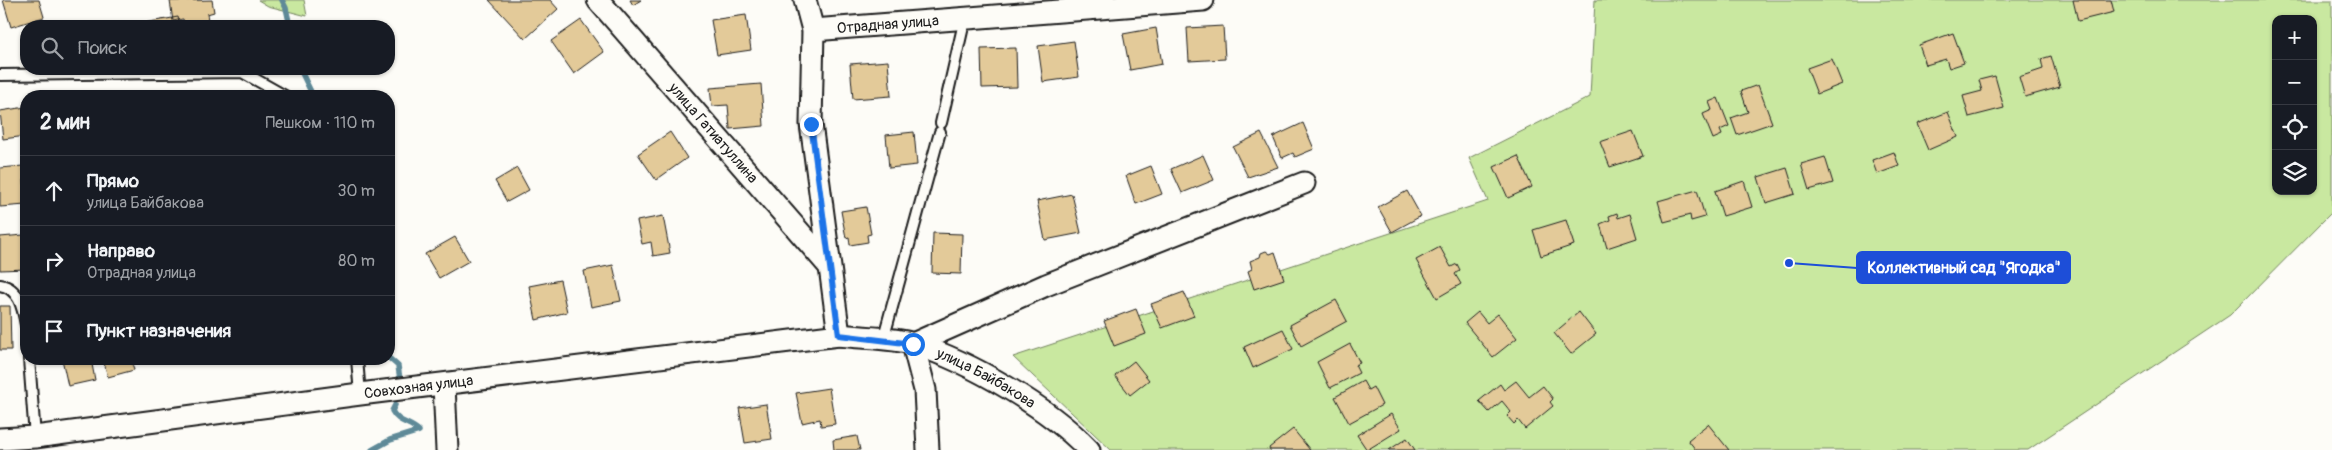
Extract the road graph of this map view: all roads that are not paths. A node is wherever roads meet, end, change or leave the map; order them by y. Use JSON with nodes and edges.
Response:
{"nodes":[{"id":1,"x":598,"y":0,"type":"edge"},
{"id":2,"x":804,"y":0,"type":"edge"},
{"id":3,"x":1203,"y":0,"type":"edge"},
{"id":4,"x":966,"y":18,"type":"junction"},
{"id":5,"x":813,"y":30,"type":"junction"},
{"id":6,"x":0,"y":75,"type":"edge"},
{"id":7,"x":20,"y":75,"type":"edge"},
{"id":8,"x":247,"y":75,"type":"edge"},
{"id":9,"x":274,"y":90,"type":"edge"},
{"id":10,"x":1304,"y":183,"type":"dead end"},
{"id":11,"x":829,"y":266,"type":"junction"},
{"id":12,"x":0,"y":285,"type":"edge"},
{"id":13,"x":20,"y":299,"type":"edge"},
{"id":14,"x":839,"y":335,"type":"junction"},
{"id":15,"x":882,"y":340,"type":"junction"},
{"id":16,"x":913,"y":344,"type":"junction"},
{"id":17,"x":29,"y":365,"type":"edge"},
{"id":18,"x":358,"y":365,"type":"edge"},
{"id":19,"x":444,"y":385,"type":"junction"},
{"id":20,"x":360,"y":394,"type":"junction"},
{"id":21,"x":35,"y":437,"type":"junction"},
{"id":22,"x":0,"y":439,"type":"edge"},
{"id":23,"x":447,"y":450,"type":"edge"},
{"id":24,"x":928,"y":450,"type":"edge"},
{"id":25,"x":1089,"y":450,"type":"edge"}],
"edges":[{"from":1,"to":11,"type":"street","name":"улица Гатиатуллина"},
{"from":2,"to":5,"type":"street"},
{"from":3,"to":4,"type":"street","name":"Отрадная улица"},
{"from":4,"to":5,"type":"street","name":"Отрадная улица"},
{"from":4,"to":15,"type":"lane"},
{"from":5,"to":11,"type":"street"},
{"from":6,"to":7,"type":"lane"},
{"from":8,"to":9,"type":"lane"},
{"from":10,"to":16,"type":"street"},
{"from":11,"to":14,"type":"street"},
{"from":12,"to":13,"type":"lane"},
{"from":14,"to":15,"type":"street","name":"улица Байбакова"},
{"from":14,"to":19,"type":"street","name":"Совхозная улица"},
{"from":15,"to":16,"type":"street","name":"улица Байбакова"},
{"from":16,"to":24,"type":"street"},
{"from":16,"to":25,"type":"street","name":"улица Байбакова"},
{"from":17,"to":21,"type":"lane"},
{"from":18,"to":20,"type":"lane"},
{"from":19,"to":20,"type":"street","name":"Совхозная улица"},
{"from":19,"to":23,"type":"street"},
{"from":20,"to":21,"type":"street","name":"Совхозная улица"},
{"from":21,"to":22,"type":"street","name":"Совхозная улица"}]}
